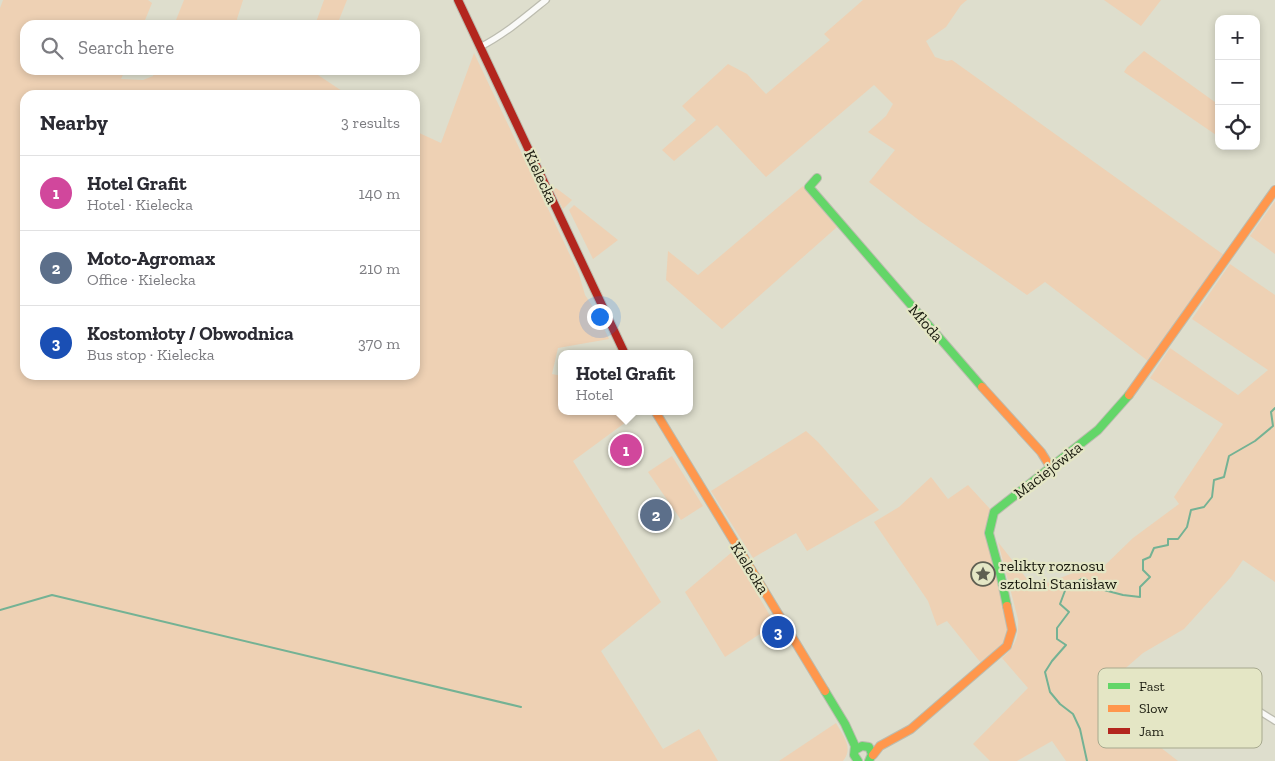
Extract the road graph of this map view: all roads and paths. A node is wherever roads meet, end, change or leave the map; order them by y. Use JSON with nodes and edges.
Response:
{"nodes":[{"id":1,"x":458,"y":0,"type":"edge"},
{"id":2,"x":546,"y":0,"type":"edge"},
{"id":3,"x":480,"y":47,"type":"junction"},
{"id":4,"x":817,"y":178,"type":"dead end"},
{"id":5,"x":1275,"y":190,"type":"edge"},
{"id":6,"x":622,"y":350,"type":"edge"},
{"id":7,"x":657,"y":415,"type":"edge"},
{"id":8,"x":1051,"y":468,"type":"junction"},
{"id":9,"x":1262,"y":713,"type":"edge"},
{"id":10,"x":1275,"y":721,"type":"edge"},
{"id":11,"x":886,"y":742,"type":"junction"},
{"id":12,"x":858,"y":752,"type":"edge"},
{"id":13,"x":872,"y":759,"type":"edge"}],
"edges":[{"from":1,"to":3,"type":"street","name":"Kielecka"},
{"from":2,"to":3,"type":"street"},
{"from":3,"to":6,"type":"street","name":"Kielecka"},
{"from":4,"to":8,"type":"street","name":"Młoda"},
{"from":5,"to":8,"type":"street","name":"Maciejówka"},
{"from":7,"to":12,"type":"street","name":"Kielecka"},
{"from":8,"to":11,"type":"street","name":"Maciejówka"},
{"from":9,"to":10,"type":"street"},
{"from":11,"to":12,"type":"street","name":"Maciejówka"},
{"from":11,"to":13,"type":"street","name":"Maciejówka"},
{"from":12,"to":13,"type":"street","name":"Kielecka"}]}
